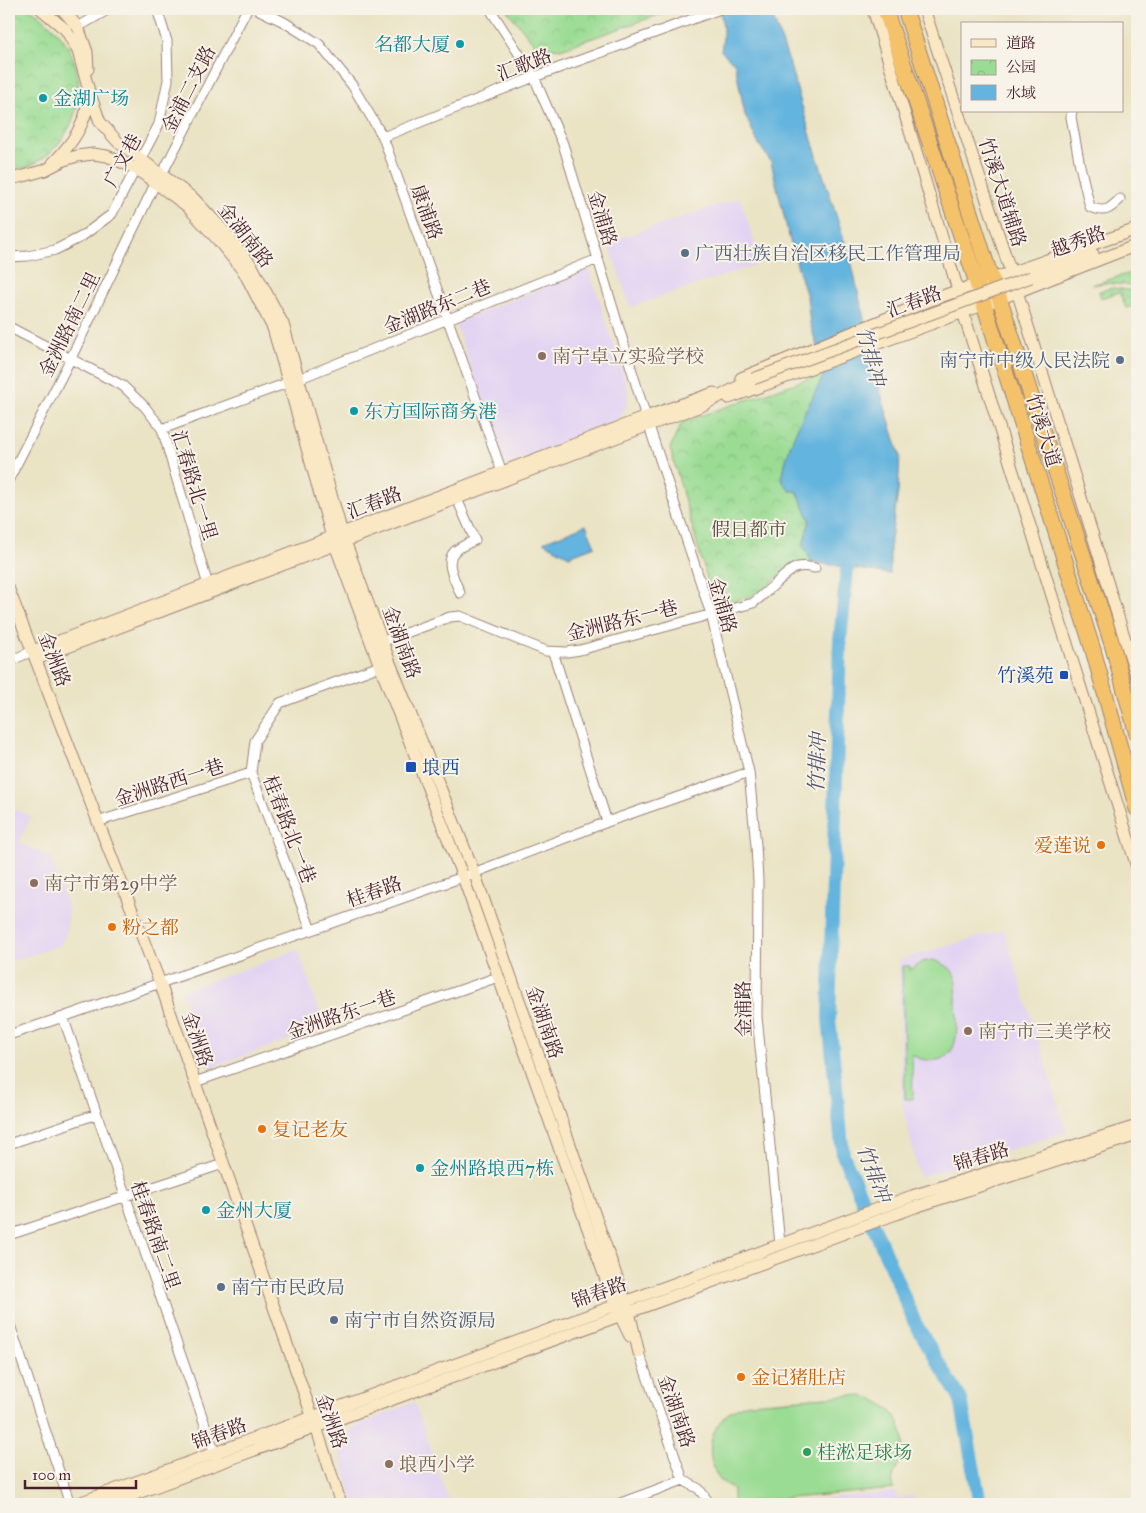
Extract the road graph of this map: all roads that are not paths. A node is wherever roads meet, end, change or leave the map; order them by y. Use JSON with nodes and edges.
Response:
{"nodes":[{"id":1,"x":41,"y":9,"type":"edge"},
{"id":2,"x":62,"y":9,"type":"edge"},
{"id":3,"x":109,"y":9,"type":"edge"},
{"id":4,"x":157,"y":9,"type":"edge"},
{"id":5,"x":247,"y":9,"type":"edge"},
{"id":6,"x":257,"y":9,"type":"edge"},
{"id":7,"x":490,"y":9,"type":"edge"},
{"id":8,"x":720,"y":9,"type":"edge"},
{"id":9,"x":872,"y":9,"type":"edge"},
{"id":10,"x":885,"y":9,"type":"edge"},
{"id":11,"x":905,"y":9,"type":"edge"},
{"id":12,"x":924,"y":9,"type":"edge"},
{"id":13,"x":78,"y":27,"type":"junction"},
{"id":14,"x":534,"y":77,"type":"junction"},
{"id":15,"x":89,"y":91,"type":"junction"},
{"id":16,"x":1072,"y":112,"type":"edge"},
{"id":17,"x":383,"y":137,"type":"junction"},
{"id":18,"x":138,"y":163,"type":"junction"},
{"id":19,"x":45,"y":170,"type":"junction"},
{"id":20,"x":159,"y":178,"type":"junction"},
{"id":21,"x":9,"y":179,"type":"edge"},
{"id":22,"x":9,"y":187,"type":"edge"},
{"id":23,"x":1120,"y":199,"type":"dead end"},
{"id":24,"x":1137,"y":229,"type":"edge"},
{"id":25,"x":1137,"y":238,"type":"edge"},
{"id":26,"x":1137,"y":245,"type":"edge"},
{"id":27,"x":9,"y":257,"type":"edge"},
{"id":28,"x":598,"y":259,"type":"junction"},
{"id":29,"x":1011,"y":272,"type":"junction"},
{"id":30,"x":1031,"y":277,"type":"joint"},
{"id":31,"x":991,"y":278,"type":"junction"},
{"id":32,"x":977,"y":285,"type":"junction"},
{"id":33,"x":958,"y":290,"type":"junction"},
{"id":34,"x":1017,"y":291,"type":"junction"},
{"id":35,"x":999,"y":299,"type":"junction"},
{"id":36,"x":984,"y":304,"type":"junction"},
{"id":37,"x":963,"y":312,"type":"junction"},
{"id":38,"x":448,"y":319,"type":"junction"},
{"id":39,"x":9,"y":327,"type":"edge"},
{"id":40,"x":71,"y":358,"type":"junction"},
{"id":41,"x":293,"y":380,"type":"junction"},
{"id":42,"x":700,"y":402,"type":"junction"},
{"id":43,"x":648,"y":421,"type":"junction"},
{"id":44,"x":162,"y":429,"type":"junction"},
{"id":45,"x":502,"y":472,"type":"junction"},
{"id":46,"x":9,"y":479,"type":"edge"},
{"id":47,"x":457,"y":499,"type":"junction"},
{"id":48,"x":339,"y":539,"type":"junction"},
{"id":49,"x":815,"y":568,"type":"dead end"},
{"id":50,"x":208,"y":585,"type":"junction"},
{"id":51,"x":9,"y":590,"type":"edge"},
{"id":52,"x":460,"y":593,"type":"dead end"},
{"id":53,"x":710,"y":614,"type":"junction"},
{"id":54,"x":378,"y":643,"type":"junction"},
{"id":55,"x":553,"y":652,"type":"junction"},
{"id":56,"x":34,"y":655,"type":"junction"},
{"id":57,"x":9,"y":661,"type":"edge"},
{"id":58,"x":380,"y":666,"type":"junction"},
{"id":59,"x":1137,"y":678,"type":"edge"},
{"id":60,"x":1137,"y":734,"type":"edge"},
{"id":61,"x":749,"y":772,"type":"junction"},
{"id":62,"x":251,"y":773,"type":"junction"},
{"id":63,"x":1137,"y":808,"type":"edge"},
{"id":64,"x":97,"y":822,"type":"junction"},
{"id":65,"x":607,"y":822,"type":"junction"},
{"id":66,"x":1137,"y":867,"type":"edge"},
{"id":67,"x":474,"y":872,"type":"junction"},
{"id":68,"x":462,"y":877,"type":"junction"},
{"id":69,"x":311,"y":930,"type":"junction"},
{"id":70,"x":498,"y":977,"type":"junction"},
{"id":71,"x":160,"y":983,"type":"junction"},
{"id":72,"x":63,"y":1017,"type":"junction"},
{"id":73,"x":9,"y":1035,"type":"edge"},
{"id":74,"x":194,"y":1082,"type":"junction"},
{"id":75,"x":97,"y":1114,"type":"junction"},
{"id":76,"x":1137,"y":1126,"type":"edge"},
{"id":77,"x":1137,"y":1135,"type":"edge"},
{"id":78,"x":9,"y":1144,"type":"edge"},
{"id":79,"x":223,"y":1164,"type":"junction"},
{"id":80,"x":126,"y":1196,"type":"junction"},
{"id":81,"x":913,"y":1201,"type":"junction"},
{"id":82,"x":9,"y":1235,"type":"edge"},
{"id":83,"x":812,"y":1238,"type":"junction"},
{"id":84,"x":780,"y":1244,"type":"junction"},
{"id":85,"x":622,"y":1308,"type":"junction"},
{"id":86,"x":9,"y":1322,"type":"edge"},
{"id":87,"x":639,"y":1353,"type":"joint"},
{"id":88,"x":314,"y":1422,"type":"junction"},
{"id":89,"x":216,"y":1458,"type":"junction"},
{"id":90,"x":683,"y":1480,"type":"junction"},
{"id":91,"x":70,"y":1504,"type":"edge"},
{"id":92,"x":76,"y":1504,"type":"edge"},
{"id":93,"x":108,"y":1504,"type":"edge"},
{"id":94,"x":341,"y":1504,"type":"edge"},
{"id":95,"x":618,"y":1504,"type":"edge"},
{"id":96,"x":710,"y":1504,"type":"edge"}],
"edges":[{"from":1,"to":15,"type":"main road","name":"金湖南路"},
{"from":2,"to":13,"type":"main road"},
{"from":3,"to":13,"type":"street"},
{"from":4,"to":18,"type":"street","name":"广文巷"},
{"from":5,"to":20,"type":"street","name":"金浦二支路"},
{"from":6,"to":17,"type":"street","name":"康浦路"},
{"from":7,"to":14,"type":"street","name":"金浦路"},
{"from":8,"to":14,"type":"street","name":"汇歌路"},
{"from":9,"to":33,"type":"main road"},
{"from":10,"to":32,"type":"highway","name":"竹溪大道"},
{"from":11,"to":31,"type":"highway","name":"竹溪大道"},
{"from":12,"to":29,"type":"main road","name":"竹溪大道辅路"},
{"from":13,"to":15,"type":"main road"},
{"from":14,"to":17,"type":"street","name":"汇歌路"},
{"from":14,"to":28,"type":"street","name":"金浦路"},
{"from":15,"to":18,"type":"main road","name":"金湖南路"},
{"from":15,"to":19,"type":"main road"},
{"from":16,"to":23,"type":"street"},
{"from":17,"to":38,"type":"street","name":"康浦路"},
{"from":18,"to":19,"type":"main road","name":"金湖南路"},
{"from":18,"to":20,"type":"main road","name":"金湖南路"},
{"from":18,"to":27,"type":"street","name":"广文巷"},
{"from":19,"to":21,"type":"main road","name":"金湖南路"},
{"from":19,"to":22,"type":"main road"},
{"from":20,"to":40,"type":"street","name":"金洲路南二里"},
{"from":20,"to":41,"type":"main road","name":"金湖南路"},
{"from":24,"to":29,"type":"main road"},
{"from":25,"to":30,"type":"main road","name":"越秀路"},
{"from":26,"to":34,"type":"main road"},
{"from":28,"to":38,"type":"street","name":"金湖路东二巷"},
{"from":28,"to":43,"type":"street","name":"金浦路"},
{"from":29,"to":31,"type":"main road"},
{"from":29,"to":34,"type":"main road","name":"竹溪大道辅路"},
{"from":30,"to":42,"type":"main road","name":"汇春路","bridge":true},
{"from":31,"to":32,"type":"main road"},
{"from":31,"to":35,"type":"highway","name":"竹溪大道"},
{"from":32,"to":33,"type":"main road"},
{"from":32,"to":36,"type":"highway","name":"竹溪大道"},
{"from":33,"to":37,"type":"main road"},
{"from":33,"to":42,"type":"main road"},
{"from":34,"to":35,"type":"main road"},
{"from":34,"to":59,"type":"main road","name":"竹溪大道辅路"},
{"from":35,"to":36,"type":"main road"},
{"from":35,"to":60,"type":"highway","name":"竹溪大道"},
{"from":36,"to":37,"type":"main road"},
{"from":36,"to":63,"type":"highway","name":"竹溪大道"},
{"from":37,"to":42,"type":"main road"},
{"from":37,"to":66,"type":"main road"},
{"from":38,"to":41,"type":"street","name":"金湖路东二巷"},
{"from":38,"to":45,"type":"street","name":"康浦路"},
{"from":39,"to":40,"type":"street","name":"汇春路北一里"},
{"from":40,"to":44,"type":"street","name":"汇春路北一里"},
{"from":40,"to":46,"type":"street","name":"金洲路南二里"},
{"from":41,"to":44,"type":"street","name":"金湖路东二巷"},
{"from":41,"to":48,"type":"main road","name":"金湖南路"},
{"from":42,"to":43,"type":"main road","name":"汇春路"},
{"from":43,"to":45,"type":"main road","name":"汇春路"},
{"from":43,"to":47,"type":"main road","name":"汇春路"},
{"from":43,"to":53,"type":"street","name":"金浦路"},
{"from":44,"to":50,"type":"street","name":"汇春路北一里"},
{"from":45,"to":48,"type":"main road","name":"汇春路"},
{"from":47,"to":48,"type":"main road","name":"汇春路"},
{"from":47,"to":52,"type":"street"},
{"from":48,"to":50,"type":"main road","name":"汇春路"},
{"from":48,"to":54,"type":"main road","name":"金湖南路"},
{"from":48,"to":56,"type":"main road","name":"汇春路"},
{"from":49,"to":53,"type":"street","name":"金洲路东一巷"},
{"from":50,"to":56,"type":"main road","name":"汇春路"},
{"from":51,"to":56,"type":"main road","name":"金洲路"},
{"from":53,"to":55,"type":"street","name":"金洲路东一巷"},
{"from":53,"to":61,"type":"street","name":"金浦路"},
{"from":54,"to":55,"type":"street","name":"金洲路东一巷"},
{"from":54,"to":58,"type":"main road","name":"金湖南路"},
{"from":54,"to":67,"type":"main road","name":"金湖南路"},
{"from":55,"to":65,"type":"street"},
{"from":56,"to":57,"type":"street","name":"汇春路"},
{"from":56,"to":64,"type":"main road","name":"金洲路"},
{"from":58,"to":62,"type":"street","name":"桂春路北一巷"},
{"from":58,"to":68,"type":"main road","name":"金湖南路"},
{"from":61,"to":65,"type":"street","name":"桂春路"},
{"from":61,"to":84,"type":"street","name":"金浦路"},
{"from":62,"to":64,"type":"street","name":"金洲路西一巷"},
{"from":62,"to":69,"type":"street","name":"桂春路北一巷"},
{"from":64,"to":71,"type":"main road","name":"金洲路"},
{"from":65,"to":67,"type":"street","name":"桂春路"},
{"from":67,"to":68,"type":"street","name":"桂春路"},
{"from":67,"to":85,"type":"main road","name":"金湖南路"},
{"from":68,"to":69,"type":"street","name":"桂春路"},
{"from":68,"to":70,"type":"main road","name":"金湖南路"},
{"from":69,"to":71,"type":"street","name":"桂春路"},
{"from":70,"to":74,"type":"street","name":"金洲路东一巷"},
{"from":70,"to":85,"type":"main road","name":"金湖南路"},
{"from":71,"to":72,"type":"street","name":"桂春路"},
{"from":71,"to":74,"type":"main road","name":"金洲路"},
{"from":72,"to":73,"type":"street","name":"桂春路"},
{"from":72,"to":75,"type":"street","name":"桂春路南二里"},
{"from":74,"to":79,"type":"main road","name":"金洲路"},
{"from":75,"to":78,"type":"street"},
{"from":75,"to":80,"type":"street","name":"桂春路南二里"},
{"from":76,"to":81,"type":"main road","name":"锦春路"},
{"from":77,"to":81,"type":"main road","name":"锦春路"},
{"from":79,"to":80,"type":"street"},
{"from":79,"to":88,"type":"main road","name":"金洲路"},
{"from":80,"to":82,"type":"street"},
{"from":80,"to":89,"type":"street","name":"桂春路南二里"},
{"from":81,"to":83,"type":"main road","name":"锦春路"},
{"from":83,"to":84,"type":"main road","name":"锦春路"},
{"from":83,"to":85,"type":"main road","name":"锦春路"},
{"from":84,"to":85,"type":"main road","name":"锦春路"},
{"from":85,"to":87,"type":"main road","name":"金湖南路"},
{"from":85,"to":88,"type":"main road","name":"锦春路"},
{"from":86,"to":91,"type":"street"},
{"from":87,"to":90,"type":"street","name":"金湖南路"},
{"from":88,"to":89,"type":"main road","name":"锦春路"},
{"from":88,"to":94,"type":"main road","name":"金洲路"},
{"from":89,"to":92,"type":"main road","name":"锦春路"},
{"from":89,"to":93,"type":"main road","name":"锦春路"},
{"from":90,"to":95,"type":"street"},
{"from":90,"to":96,"type":"street"}]}
